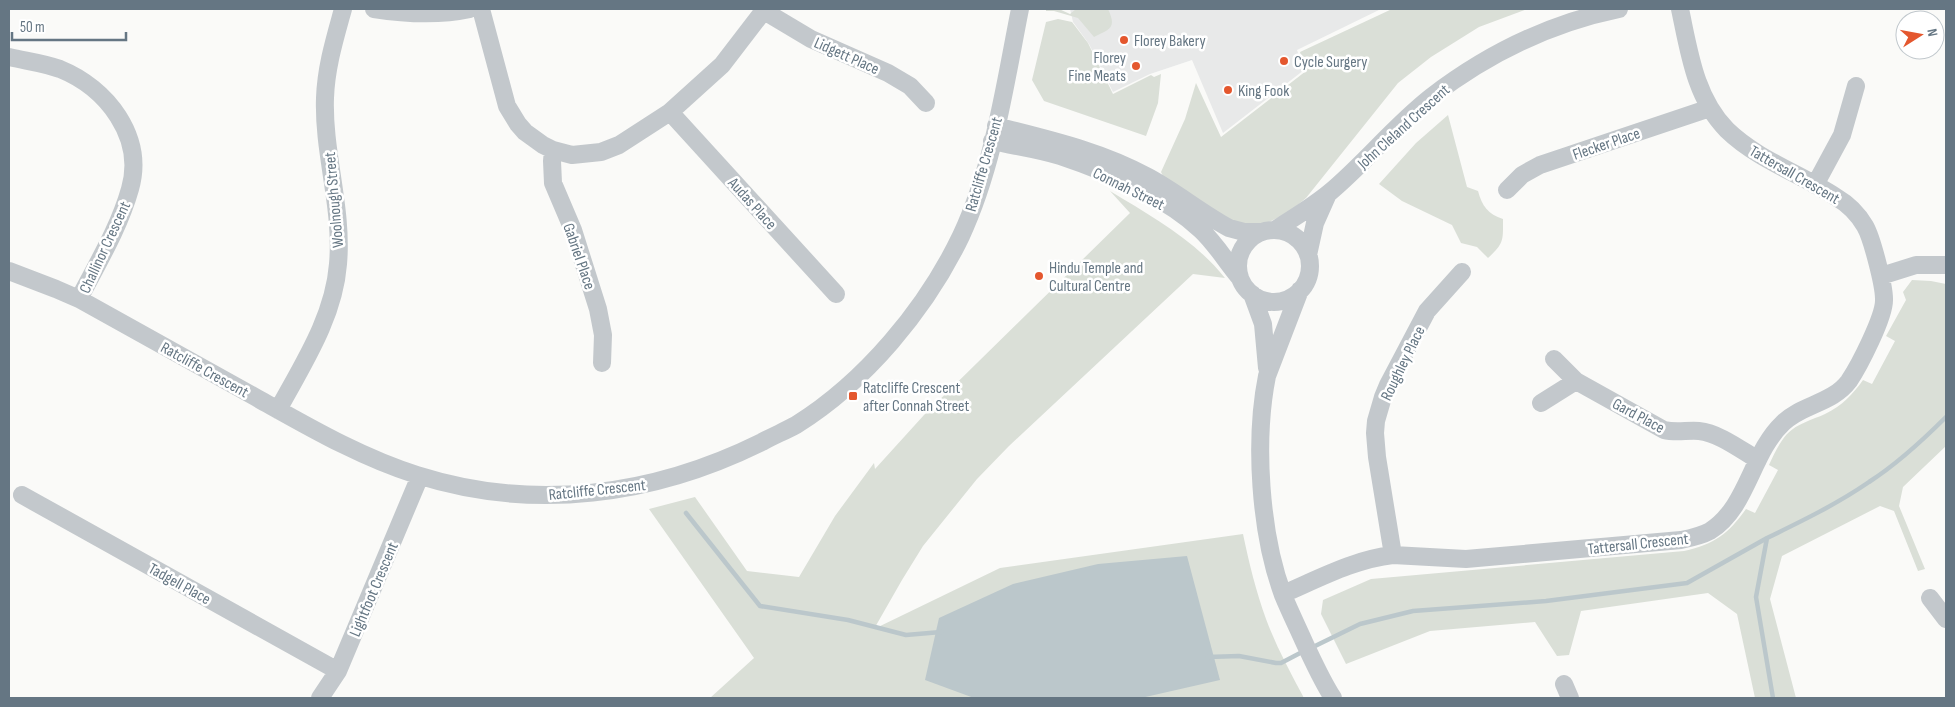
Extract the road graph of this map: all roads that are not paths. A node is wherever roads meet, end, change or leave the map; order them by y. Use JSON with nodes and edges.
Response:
{"nodes":[{"id":1,"x":343,"y":9,"type":"edge"},
{"id":2,"x":374,"y":9,"type":"edge"},
{"id":3,"x":470,"y":9,"type":"edge"},
{"id":4,"x":481,"y":9,"type":"edge"},
{"id":5,"x":1020,"y":9,"type":"edge"},
{"id":6,"x":1619,"y":9,"type":"edge"},
{"id":7,"x":1680,"y":9,"type":"edge"},
{"id":8,"x":765,"y":10,"type":"edge"},
{"id":9,"x":9,"y":56,"type":"edge"},
{"id":10,"x":1856,"y":86,"type":"dead end"},
{"id":11,"x":926,"y":103,"type":"dead end"},
{"id":12,"x":1710,"y":108,"type":"junction"},
{"id":13,"x":670,"y":112,"type":"junction"},
{"id":14,"x":994,"y":134,"type":"junction"},
{"id":15,"x":553,"y":150,"type":"junction"},
{"id":16,"x":1815,"y":185,"type":"junction"},
{"id":17,"x":1507,"y":190,"type":"dead end"},
{"id":18,"x":1329,"y":193,"type":"junction"},
{"id":19,"x":1268,"y":231,"type":"junction"},
{"id":20,"x":1308,"y":255,"type":"junction"},
{"id":21,"x":1946,"y":264,"type":"edge"},
{"id":22,"x":9,"y":271,"type":"edge"},
{"id":23,"x":1462,"y":272,"type":"dead end"},
{"id":24,"x":1881,"y":276,"type":"junction"},
{"id":25,"x":1240,"y":278,"type":"junction"},
{"id":26,"x":1300,"y":290,"type":"junction"},
{"id":27,"x":836,"y":294,"type":"dead end"},
{"id":28,"x":1252,"y":294,"type":"junction"},
{"id":29,"x":79,"y":300,"type":"junction"},
{"id":30,"x":1554,"y":359,"type":"dead end"},
{"id":31,"x":602,"y":363,"type":"dead end"},
{"id":32,"x":1267,"y":376,"type":"junction"},
{"id":33,"x":1576,"y":381,"type":"junction"},
{"id":34,"x":1541,"y":403,"type":"dead end"},
{"id":35,"x":278,"y":410,"type":"junction"},
{"id":36,"x":1758,"y":460,"type":"junction"},
{"id":37,"x":420,"y":476,"type":"junction"},
{"id":38,"x":22,"y":495,"type":"dead end"},
{"id":39,"x":1393,"y":555,"type":"junction"},
{"id":40,"x":1283,"y":594,"type":"junction"},
{"id":41,"x":1930,"y":598,"type":"dead end"},
{"id":42,"x":1946,"y":619,"type":"edge"},
{"id":43,"x":338,"y":671,"type":"junction"},
{"id":44,"x":320,"y":698,"type":"edge"},
{"id":45,"x":1333,"y":698,"type":"edge"}],
"edges":[{"from":1,"to":35,"type":"street","name":"Woolnough Street"},
{"from":2,"to":3,"type":"street"},
{"from":4,"to":15,"type":"street"},
{"from":5,"to":14,"type":"street","name":"Ratcliffe Crescent"},
{"from":6,"to":18,"type":"street","name":"John Cleland Crescent"},
{"from":7,"to":12,"type":"street","name":"Tattersall Crescent"},
{"from":8,"to":11,"type":"street","name":"Lidgett Place"},
{"from":8,"to":13,"type":"street"},
{"from":9,"to":29,"type":"street","name":"Challinor Crescent"},
{"from":10,"to":16,"type":"street"},
{"from":12,"to":16,"type":"street","name":"Tattersall Crescent"},
{"from":12,"to":17,"type":"street","name":"Flecker Place"},
{"from":13,"to":15,"type":"street"},
{"from":13,"to":27,"type":"street","name":"Audas Place"},
{"from":14,"to":19,"type":"street","name":"Connah Street"},
{"from":14,"to":25,"type":"street","name":"Connah Street"},
{"from":14,"to":37,"type":"street","name":"Ratcliffe Crescent"},
{"from":15,"to":31,"type":"street","name":"Gabriel Place"},
{"from":16,"to":24,"type":"street","name":"Tattersall Crescent"},
{"from":18,"to":19,"type":"street","name":"John Cleland Crescent"},
{"from":18,"to":20,"type":"street","name":"John Cleland Crescent"},
{"from":19,"to":20,"type":"street"},
{"from":19,"to":25,"type":"street"},
{"from":20,"to":26,"type":"street"},
{"from":21,"to":24,"type":"street"},
{"from":22,"to":29,"type":"street","name":"Ratcliffe Crescent"},
{"from":23,"to":39,"type":"street","name":"Roughley Place"},
{"from":24,"to":36,"type":"street","name":"Tattersall Crescent"},
{"from":25,"to":28,"type":"street"},
{"from":26,"to":28,"type":"street"},
{"from":26,"to":32,"type":"street"},
{"from":28,"to":32,"type":"street"},
{"from":29,"to":35,"type":"street","name":"Ratcliffe Crescent"},
{"from":30,"to":33,"type":"street","name":"Gard Place"},
{"from":32,"to":40,"type":"street"},
{"from":33,"to":34,"type":"street"},
{"from":33,"to":36,"type":"street","name":"Gard Place"},
{"from":35,"to":37,"type":"street","name":"Ratcliffe Crescent"},
{"from":36,"to":39,"type":"street","name":"Tattersall Crescent"},
{"from":37,"to":43,"type":"street","name":"Lightfoot Crescent"},
{"from":38,"to":43,"type":"street","name":"Tadgell Place"},
{"from":39,"to":40,"type":"street","name":"Tattersall Crescent"},
{"from":40,"to":45,"type":"street"},
{"from":41,"to":42,"type":"street"},
{"from":43,"to":44,"type":"street","name":"Lightfoot Crescent"}]}
